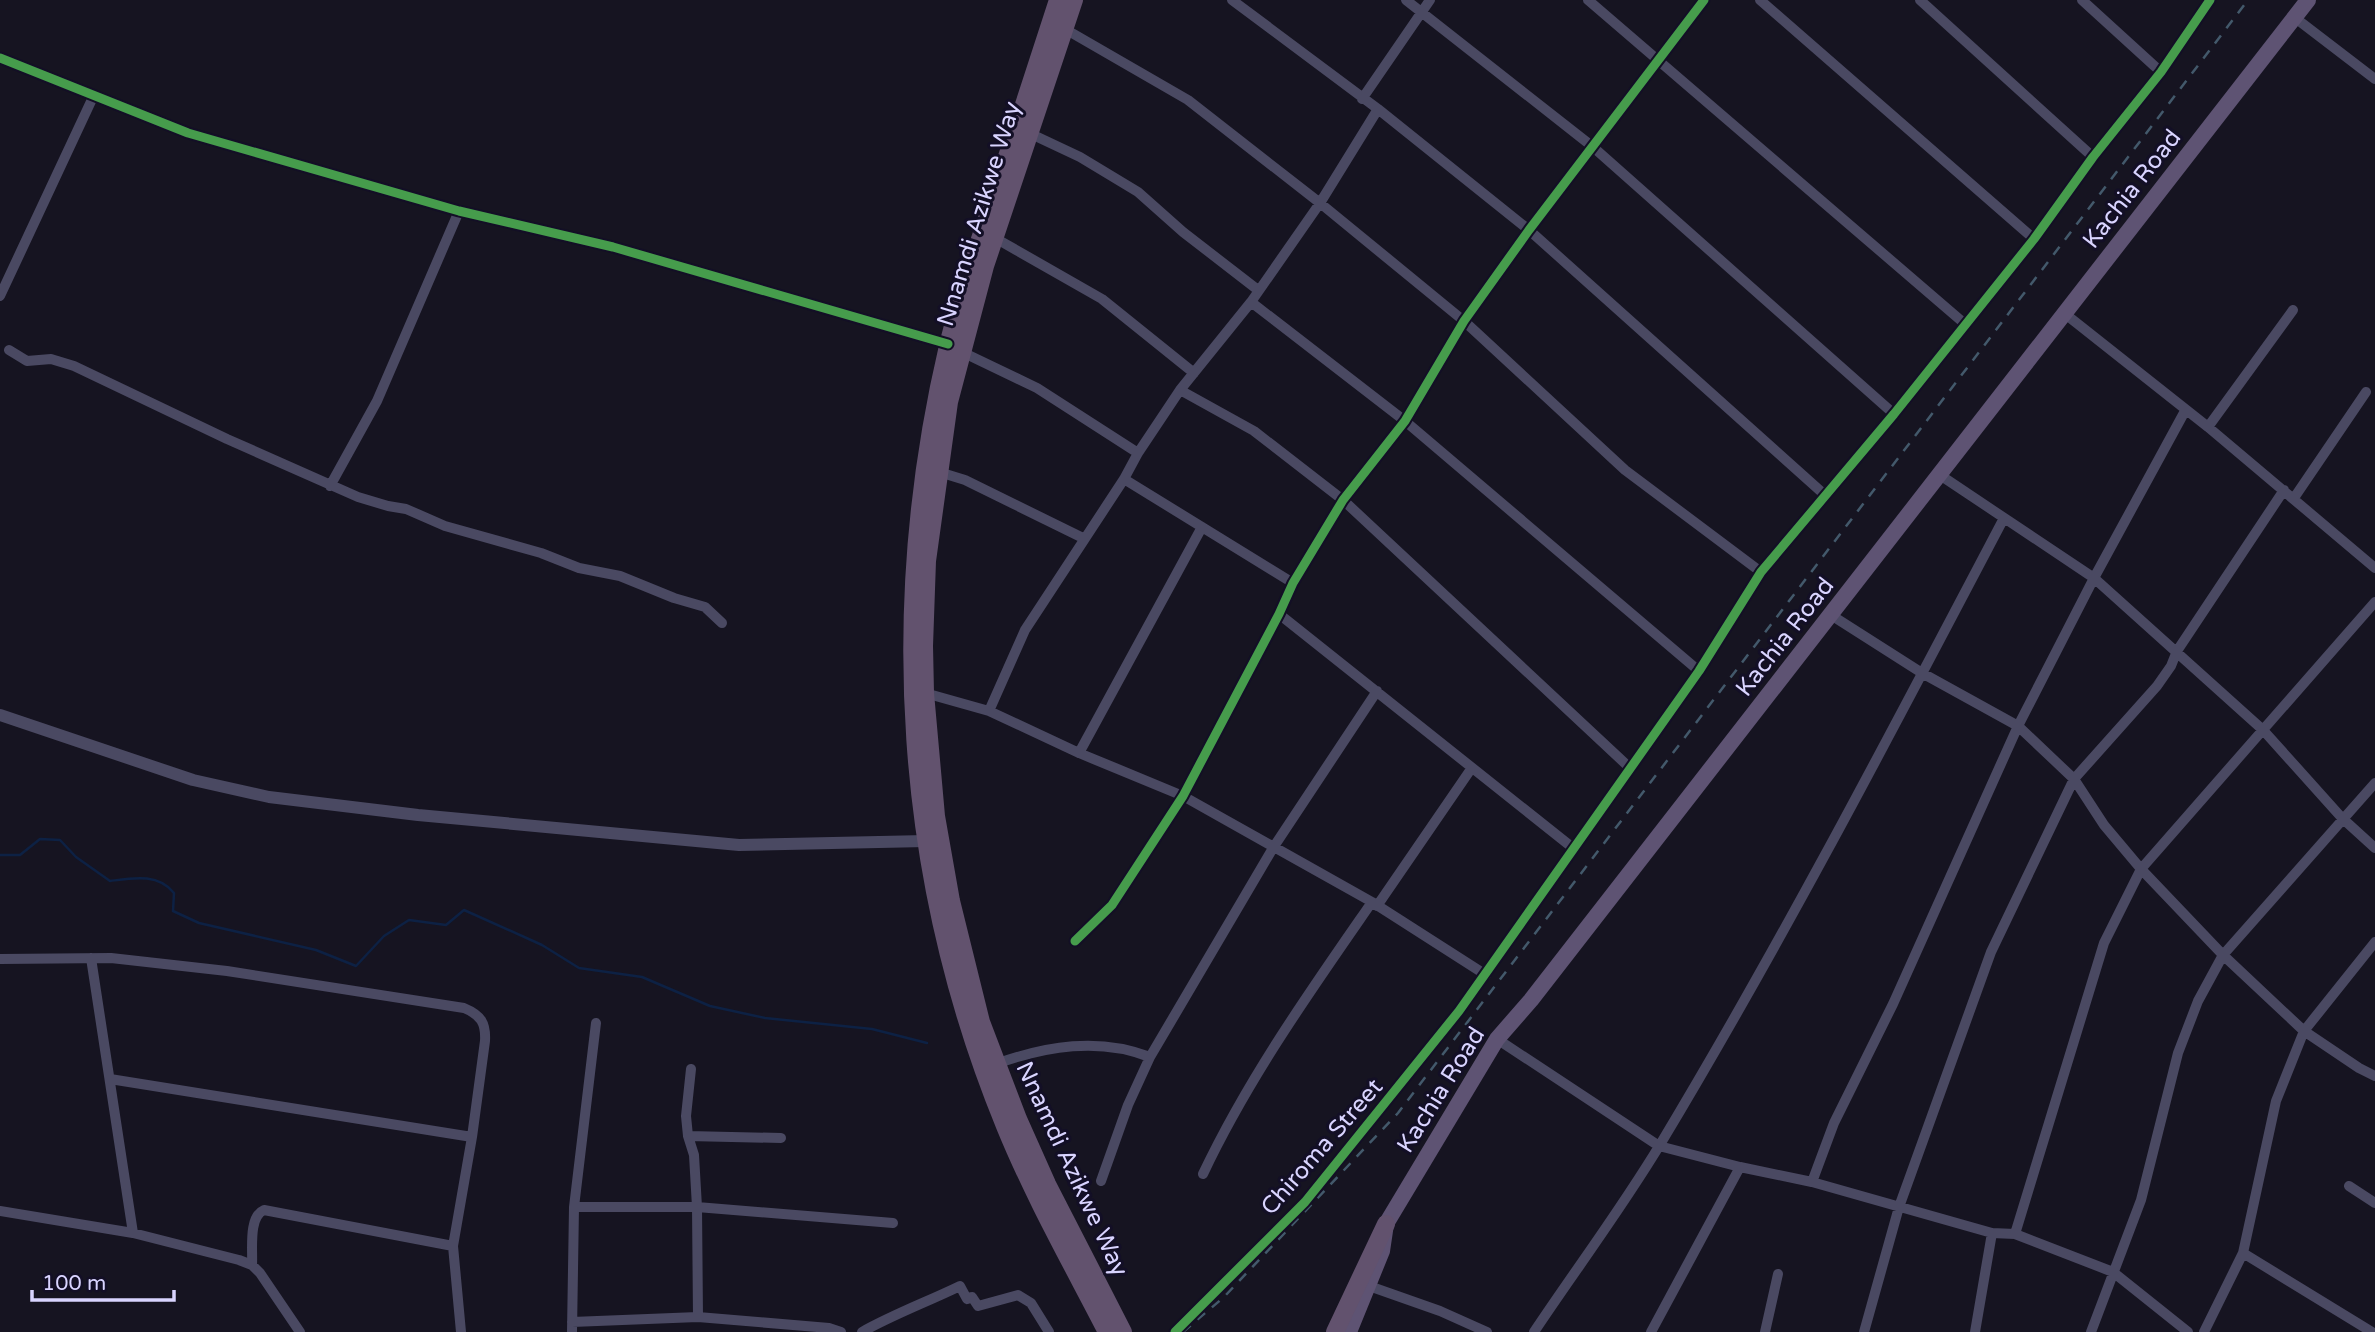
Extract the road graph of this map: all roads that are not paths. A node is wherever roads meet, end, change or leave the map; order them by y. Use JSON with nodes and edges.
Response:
{"nodes":[{"id":1,"x":1058,"y":0,"type":"edge"},
{"id":2,"x":1074,"y":0,"type":"edge"},
{"id":3,"x":1232,"y":0,"type":"edge"},
{"id":4,"x":1406,"y":0,"type":"edge"},
{"id":5,"x":1430,"y":0,"type":"edge"},
{"id":6,"x":1587,"y":0,"type":"edge"},
{"id":7,"x":1704,"y":0,"type":"edge"},
{"id":8,"x":1760,"y":0,"type":"edge"},
{"id":9,"x":1920,"y":0,"type":"edge"},
{"id":10,"x":2082,"y":0,"type":"edge"},
{"id":11,"x":2210,"y":0,"type":"edge"},
{"id":12,"x":2308,"y":0,"type":"edge"},
{"id":13,"x":1421,"y":12,"type":"junction"},
{"id":14,"x":2294,"y":17,"type":"junction"},
{"id":15,"x":1065,"y":29,"type":"junction"},
{"id":16,"x":0,"y":58,"type":"edge"},
{"id":17,"x":1660,"y":60,"type":"junction"},
{"id":18,"x":2161,"y":72,"type":"junction"},
{"id":19,"x":2375,"y":79,"type":"edge"},
{"id":20,"x":94,"y":95,"type":"junction"},
{"id":21,"x":1362,"y":99,"type":"junction"},
{"id":22,"x":1378,"y":109,"type":"junction"},
{"id":23,"x":1029,"y":133,"type":"junction"},
{"id":24,"x":1593,"y":147,"type":"junction"},
{"id":25,"x":2093,"y":157,"type":"junction"},
{"id":26,"x":1320,"y":203,"type":"junction"},
{"id":27,"x":459,"y":211,"type":"junction"},
{"id":28,"x":1530,"y":230,"type":"junction"},
{"id":29,"x":995,"y":238,"type":"junction"},
{"id":30,"x":2034,"y":239,"type":"junction"},
{"id":31,"x":1258,"y":290,"type":"junction"},
{"id":32,"x":0,"y":296,"type":"edge"},
{"id":33,"x":1251,"y":302,"type":"junction"},
{"id":34,"x":2293,"y":310,"type":"dead end"},
{"id":35,"x":2064,"y":313,"type":"junction"},
{"id":36,"x":1464,"y":321,"type":"junction"},
{"id":37,"x":1965,"y":324,"type":"junction"},
{"id":38,"x":955,"y":348,"type":"junction"},
{"id":39,"x":9,"y":350,"type":"dead end"},
{"id":40,"x":1194,"y":373,"type":"junction"},
{"id":41,"x":1180,"y":390,"type":"junction"},
{"id":42,"x":2366,"y":392,"type":"dead end"},
{"id":43,"x":2185,"y":411,"type":"junction"},
{"id":44,"x":1894,"y":414,"type":"junction"},
{"id":45,"x":1405,"y":421,"type":"junction"},
{"id":46,"x":2207,"y":427,"type":"junction"},
{"id":47,"x":1138,"y":453,"type":"junction"},
{"id":48,"x":939,"y":472,"type":"junction"},
{"id":49,"x":1940,"y":475,"type":"junction"},
{"id":50,"x":1124,"y":478,"type":"junction"},
{"id":51,"x":330,"y":486,"type":"junction"},
{"id":52,"x":2289,"y":494,"type":"junction"},
{"id":53,"x":1826,"y":496,"type":"junction"},
{"id":54,"x":1343,"y":500,"type":"junction"},
{"id":55,"x":2004,"y":518,"type":"junction"},
{"id":56,"x":1202,"y":527,"type":"junction"},
{"id":57,"x":1083,"y":538,"type":"junction"},
{"id":58,"x":2375,"y":568,"type":"edge"},
{"id":59,"x":1761,"y":572,"type":"junction"},
{"id":60,"x":2094,"y":578,"type":"junction"},
{"id":61,"x":1293,"y":583,"type":"junction"},
{"id":62,"x":2375,"y":601,"type":"edge"},
{"id":63,"x":1279,"y":614,"type":"junction"},
{"id":64,"x":1831,"y":615,"type":"junction"},
{"id":65,"x":722,"y":623,"type":"dead end"},
{"id":66,"x":2177,"y":651,"type":"junction"},
{"id":67,"x":1699,"y":671,"type":"junction"},
{"id":68,"x":1922,"y":673,"type":"junction"},
{"id":69,"x":1377,"y":691,"type":"junction"},
{"id":70,"x":926,"y":693,"type":"junction"},
{"id":71,"x":989,"y":711,"type":"junction"},
{"id":72,"x":0,"y":715,"type":"edge"},
{"id":73,"x":2018,"y":726,"type":"junction"},
{"id":74,"x":2263,"y":730,"type":"junction"},
{"id":75,"x":1079,"y":753,"type":"junction"},
{"id":76,"x":1630,"y":768,"type":"junction"},
{"id":77,"x":1471,"y":769,"type":"junction"},
{"id":78,"x":2074,"y":779,"type":"junction"},
{"id":79,"x":2375,"y":783,"type":"edge"},
{"id":80,"x":1182,"y":796,"type":"junction"},
{"id":81,"x":2342,"y":818,"type":"junction"},
{"id":82,"x":926,"y":841,"type":"junction"},
{"id":83,"x":1273,"y":848,"type":"junction"},
{"id":84,"x":1573,"y":848,"type":"junction"},
{"id":85,"x":2375,"y":848,"type":"edge"},
{"id":86,"x":2141,"y":869,"type":"junction"},
{"id":87,"x":1375,"y":904,"type":"junction"},
{"id":88,"x":1075,"y":941,"type":"dead end"},
{"id":89,"x":2375,"y":942,"type":"edge"},
{"id":90,"x":2223,"y":955,"type":"junction"},
{"id":91,"x":91,"y":958,"type":"junction"},
{"id":92,"x":0,"y":959,"type":"edge"},
{"id":93,"x":1486,"y":975,"type":"junction"},
{"id":94,"x":596,"y":1023,"type":"dead end"},
{"id":95,"x":2304,"y":1031,"type":"junction"},
{"id":96,"x":1497,"y":1039,"type":"junction"},
{"id":97,"x":1150,"y":1057,"type":"junction"},
{"id":98,"x":996,"y":1064,"type":"junction"},
{"id":99,"x":691,"y":1069,"type":"dead end"},
{"id":100,"x":2375,"y":1076,"type":"edge"},
{"id":101,"x":110,"y":1079,"type":"junction"},
{"id":102,"x":688,"y":1136,"type":"junction"},
{"id":103,"x":472,"y":1137,"type":"junction"},
{"id":104,"x":781,"y":1138,"type":"dead end"},
{"id":105,"x":1659,"y":1146,"type":"junction"},
{"id":106,"x":1740,"y":1167,"type":"junction"},
{"id":107,"x":1202,"y":1174,"type":"dead end"},
{"id":108,"x":1101,"y":1181,"type":"dead end"},
{"id":109,"x":1812,"y":1182,"type":"junction"},
{"id":110,"x":2349,"y":1186,"type":"dead end"},
{"id":111,"x":2375,"y":1203,"type":"edge"},
{"id":112,"x":574,"y":1207,"type":"junction"},
{"id":113,"x":697,"y":1207,"type":"junction"},
{"id":114,"x":1899,"y":1207,"type":"junction"},
{"id":115,"x":0,"y":1211,"type":"edge"},
{"id":116,"x":893,"y":1223,"type":"dead end"},
{"id":117,"x":1386,"y":1224,"type":"junction"},
{"id":118,"x":133,"y":1233,"type":"junction"},
{"id":119,"x":1992,"y":1233,"type":"junction"},
{"id":120,"x":2015,"y":1234,"type":"junction"},
{"id":121,"x":453,"y":1246,"type":"junction"},
{"id":122,"x":2243,"y":1252,"type":"junction"},
{"id":123,"x":252,"y":1265,"type":"junction"},
{"id":124,"x":2113,"y":1272,"type":"junction"},
{"id":125,"x":1778,"y":1273,"type":"dead end"},
{"id":126,"x":1369,"y":1286,"type":"junction"},
{"id":127,"x":698,"y":1317,"type":"junction"},
{"id":128,"x":572,"y":1327,"type":"edge"},
{"id":129,"x":300,"y":1332,"type":"edge"},
{"id":130,"x":461,"y":1332,"type":"edge"},
{"id":131,"x":841,"y":1332,"type":"edge"},
{"id":132,"x":862,"y":1332,"type":"edge"},
{"id":133,"x":1049,"y":1332,"type":"edge"},
{"id":134,"x":1107,"y":1332,"type":"edge"},
{"id":135,"x":1124,"y":1332,"type":"edge"},
{"id":136,"x":1175,"y":1332,"type":"edge"},
{"id":137,"x":1335,"y":1332,"type":"edge"},
{"id":138,"x":1349,"y":1332,"type":"edge"},
{"id":139,"x":1487,"y":1332,"type":"edge"},
{"id":140,"x":1534,"y":1332,"type":"edge"},
{"id":141,"x":1651,"y":1332,"type":"edge"},
{"id":142,"x":1765,"y":1332,"type":"edge"},
{"id":143,"x":1864,"y":1332,"type":"edge"},
{"id":144,"x":1975,"y":1332,"type":"edge"},
{"id":145,"x":2091,"y":1332,"type":"edge"},
{"id":146,"x":2188,"y":1332,"type":"edge"},
{"id":147,"x":2204,"y":1332,"type":"edge"},
{"id":148,"x":2372,"y":1332,"type":"edge"}],
"edges":[{"from":1,"to":38,"type":"highway","name":"Nnamdi Azikwe Way"},
{"from":2,"to":15,"type":"highway","name":"Nnamdi Azikwe Way"},
{"from":3,"to":21,"type":"street"},
{"from":4,"to":13,"type":"street"},
{"from":5,"to":13,"type":"street"},
{"from":6,"to":17,"type":"street"},
{"from":7,"to":17,"type":"street"},
{"from":8,"to":30,"type":"street"},
{"from":9,"to":25,"type":"street"},
{"from":10,"to":18,"type":"street"},
{"from":11,"to":18,"type":"street","name":"Chiroma Street"},
{"from":12,"to":14,"type":"main road","name":"Kachia Road"},
{"from":13,"to":21,"type":"street"},
{"from":13,"to":24,"type":"street"},
{"from":14,"to":19,"type":"street"},
{"from":14,"to":35,"type":"main road","name":"Kachia Road"},
{"from":15,"to":23,"type":"highway","name":"Nnamdi Azikwe Way"},
{"from":15,"to":26,"type":"street"},
{"from":16,"to":20,"type":"street"},
{"from":17,"to":24,"type":"street"},
{"from":17,"to":37,"type":"street"},
{"from":18,"to":25,"type":"street","name":"Chiroma Street"},
{"from":20,"to":27,"type":"street"},
{"from":20,"to":32,"type":"street"},
{"from":21,"to":22,"type":"street"},
{"from":22,"to":26,"type":"street"},
{"from":22,"to":28,"type":"street"},
{"from":23,"to":29,"type":"highway","name":"Nnamdi Azikwe Way"},
{"from":23,"to":31,"type":"street"},
{"from":24,"to":28,"type":"street"},
{"from":24,"to":44,"type":"street"},
{"from":25,"to":30,"type":"street","name":"Chiroma Street"},
{"from":26,"to":31,"type":"street"},
{"from":26,"to":36,"type":"street"},
{"from":27,"to":38,"type":"street"},
{"from":27,"to":51,"type":"street"},
{"from":28,"to":36,"type":"street"},
{"from":28,"to":53,"type":"street"},
{"from":29,"to":38,"type":"highway","name":"Nnamdi Azikwe Way"},
{"from":29,"to":40,"type":"street"},
{"from":30,"to":37,"type":"street","name":"Chiroma Street"},
{"from":31,"to":33,"type":"street"},
{"from":33,"to":40,"type":"street"},
{"from":33,"to":45,"type":"street"},
{"from":34,"to":46,"type":"street"},
{"from":35,"to":43,"type":"street"},
{"from":35,"to":49,"type":"main road","name":"Kachia Road"},
{"from":36,"to":45,"type":"street"},
{"from":36,"to":59,"type":"street"},
{"from":37,"to":44,"type":"street","name":"Chiroma Street"},
{"from":38,"to":47,"type":"street"},
{"from":38,"to":48,"type":"highway","name":"Nnamdi Azikwe Way"},
{"from":38,"to":82,"type":"highway","name":"Nnamdi Azikwe Way"},
{"from":39,"to":51,"type":"street"},
{"from":40,"to":41,"type":"street"},
{"from":41,"to":47,"type":"street"},
{"from":41,"to":54,"type":"street"},
{"from":42,"to":52,"type":"street"},
{"from":43,"to":46,"type":"street"},
{"from":43,"to":60,"type":"street"},
{"from":44,"to":53,"type":"street","name":"Chiroma Street"},
{"from":45,"to":54,"type":"street"},
{"from":45,"to":67,"type":"street"},
{"from":46,"to":52,"type":"street"},
{"from":47,"to":50,"type":"street"},
{"from":48,"to":57,"type":"street"},
{"from":48,"to":70,"type":"highway","name":"Nnamdi Azikwe Way"},
{"from":49,"to":55,"type":"street"},
{"from":49,"to":64,"type":"main road","name":"Kachia Road"},
{"from":50,"to":56,"type":"street"},
{"from":50,"to":57,"type":"street"},
{"from":51,"to":65,"type":"street"},
{"from":52,"to":58,"type":"street"},
{"from":52,"to":66,"type":"street"},
{"from":53,"to":59,"type":"street","name":"Chiroma Street"},
{"from":54,"to":61,"type":"street"},
{"from":54,"to":76,"type":"street"},
{"from":55,"to":60,"type":"street"},
{"from":55,"to":68,"type":"street"},
{"from":56,"to":61,"type":"street"},
{"from":56,"to":75,"type":"street"},
{"from":57,"to":71,"type":"street"},
{"from":59,"to":67,"type":"street","name":"Chiroma Street"},
{"from":60,"to":66,"type":"street"},
{"from":60,"to":73,"type":"street"},
{"from":61,"to":63,"type":"street"},
{"from":62,"to":74,"type":"street"},
{"from":63,"to":69,"type":"street"},
{"from":63,"to":80,"type":"street"},
{"from":64,"to":68,"type":"street"},
{"from":64,"to":96,"type":"main road","name":"Kachia Road"},
{"from":66,"to":74,"type":"street"},
{"from":66,"to":78,"type":"street"},
{"from":67,"to":76,"type":"street","name":"Chiroma Street"},
{"from":68,"to":73,"type":"street"},
{"from":68,"to":105,"type":"street"},
{"from":69,"to":77,"type":"street"},
{"from":69,"to":83,"type":"street"},
{"from":70,"to":71,"type":"street"},
{"from":70,"to":98,"type":"highway","name":"Nnamdi Azikwe Way"},
{"from":71,"to":75,"type":"street"},
{"from":72,"to":82,"type":"street"},
{"from":73,"to":78,"type":"street"},
{"from":73,"to":109,"type":"street"},
{"from":74,"to":81,"type":"street"},
{"from":74,"to":86,"type":"street"},
{"from":75,"to":80,"type":"street"},
{"from":76,"to":84,"type":"street","name":"Chiroma Street"},
{"from":77,"to":84,"type":"street"},
{"from":77,"to":87,"type":"street"},
{"from":78,"to":86,"type":"street"},
{"from":78,"to":114,"type":"street"},
{"from":79,"to":81,"type":"street"},
{"from":80,"to":83,"type":"street"},
{"from":80,"to":88,"type":"street"},
{"from":81,"to":85,"type":"street"},
{"from":81,"to":90,"type":"street"},
{"from":82,"to":134,"type":"highway","name":"Nnamdi Azikwe Way"},
{"from":83,"to":87,"type":"street"},
{"from":83,"to":97,"type":"street"},
{"from":84,"to":93,"type":"street","name":"Chiroma Street"},
{"from":86,"to":90,"type":"street"},
{"from":86,"to":120,"type":"street"},
{"from":87,"to":93,"type":"street"},
{"from":87,"to":107,"type":"street"},
{"from":89,"to":95,"type":"street"},
{"from":90,"to":95,"type":"street"},
{"from":90,"to":124,"type":"street"},
{"from":91,"to":92,"type":"street"},
{"from":91,"to":101,"type":"street"},
{"from":91,"to":103,"type":"street"},
{"from":93,"to":136,"type":"street","name":"Chiroma Street"},
{"from":94,"to":112,"type":"street"},
{"from":95,"to":100,"type":"street"},
{"from":95,"to":122,"type":"street"},
{"from":96,"to":105,"type":"street"},
{"from":96,"to":117,"type":"main road","name":"Kachia Road"},
{"from":97,"to":98,"type":"street"},
{"from":97,"to":108,"type":"street"},
{"from":98,"to":135,"type":"highway","name":"Nnamdi Azikwe Way"},
{"from":99,"to":102,"type":"street"},
{"from":101,"to":103,"type":"street"},
{"from":101,"to":118,"type":"street"},
{"from":102,"to":104,"type":"street"},
{"from":102,"to":113,"type":"street"},
{"from":103,"to":121,"type":"street"},
{"from":105,"to":106,"type":"street"},
{"from":105,"to":140,"type":"street"},
{"from":106,"to":109,"type":"street"},
{"from":106,"to":141,"type":"street"},
{"from":109,"to":114,"type":"street"},
{"from":110,"to":111,"type":"street"},
{"from":112,"to":113,"type":"street"},
{"from":112,"to":128,"type":"street"},
{"from":113,"to":116,"type":"street"},
{"from":113,"to":127,"type":"street"},
{"from":114,"to":119,"type":"street"},
{"from":114,"to":143,"type":"street"},
{"from":115,"to":118,"type":"street"},
{"from":117,"to":126,"type":"main road","name":"Kachia Road"},
{"from":117,"to":137,"type":"highway"},
{"from":118,"to":123,"type":"street"},
{"from":119,"to":120,"type":"street"},
{"from":119,"to":144,"type":"street"},
{"from":120,"to":124,"type":"street"},
{"from":121,"to":123,"type":"street"},
{"from":121,"to":130,"type":"street"},
{"from":122,"to":147,"type":"street"},
{"from":122,"to":148,"type":"street"},
{"from":123,"to":129,"type":"street"},
{"from":124,"to":145,"type":"street"},
{"from":124,"to":146,"type":"street"},
{"from":125,"to":142,"type":"street"},
{"from":126,"to":138,"type":"main road","name":"Kachia Road"},
{"from":126,"to":139,"type":"street"},
{"from":127,"to":128,"type":"street"},
{"from":127,"to":131,"type":"street"},
{"from":132,"to":133,"type":"street"}]}
